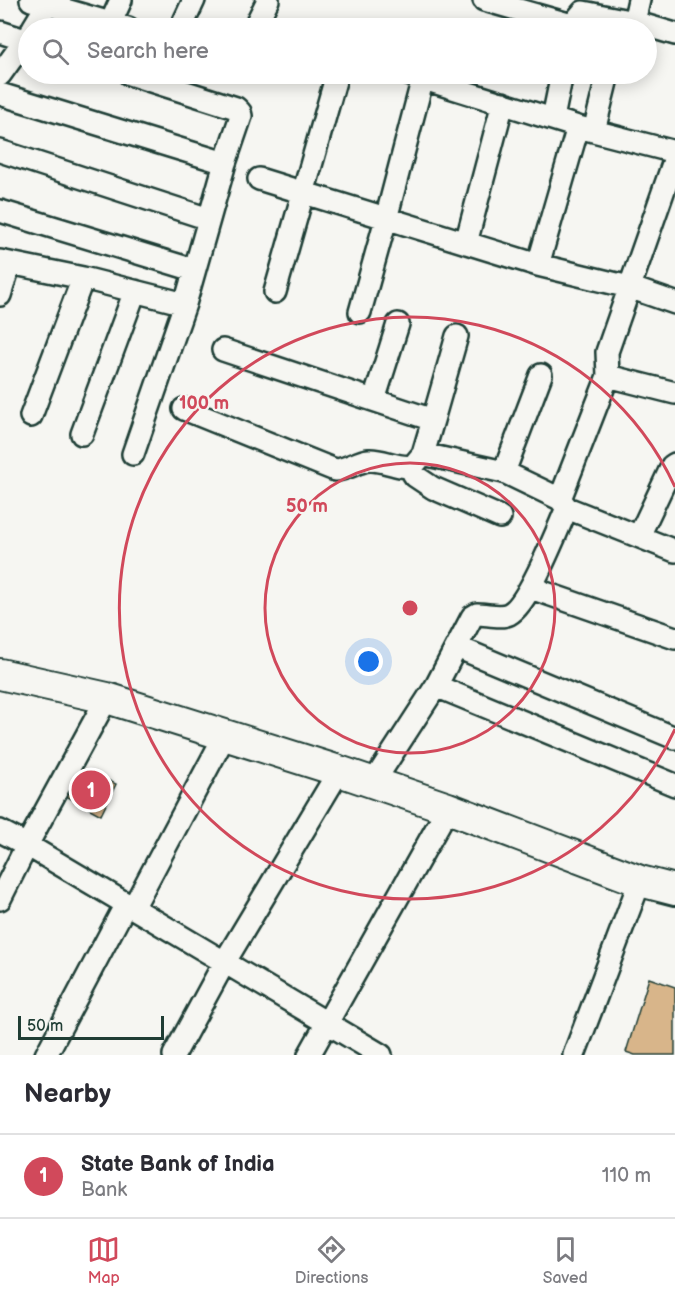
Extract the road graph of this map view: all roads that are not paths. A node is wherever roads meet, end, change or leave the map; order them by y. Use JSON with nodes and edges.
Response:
{"nodes":[{"id":1,"x":121,"y":0,"type":"edge"},
{"id":2,"x":194,"y":0,"type":"edge"},
{"id":3,"x":268,"y":0,"type":"edge"},
{"id":4,"x":484,"y":0,"type":"edge"},
{"id":5,"x":639,"y":0,"type":"edge"},
{"id":6,"x":42,"y":2,"type":"edge"},
{"id":7,"x":578,"y":16,"type":"edge"},
{"id":8,"x":36,"y":18,"type":"edge"},
{"id":9,"x":96,"y":18,"type":"edge"},
{"id":10,"x":120,"y":18,"type":"edge"},
{"id":11,"x":186,"y":18,"type":"edge"},
{"id":12,"x":259,"y":18,"type":"edge"},
{"id":13,"x":627,"y":18,"type":"edge"},
{"id":14,"x":657,"y":30,"type":"edge"},
{"id":15,"x":0,"y":32,"type":"edge"},
{"id":16,"x":18,"y":34,"type":"edge"},
{"id":17,"x":675,"y":34,"type":"edge"},
{"id":18,"x":18,"y":51,"type":"edge"},
{"id":19,"x":0,"y":75,"type":"edge"},
{"id":20,"x":160,"y":84,"type":"edge"},
{"id":21,"x":334,"y":84,"type":"edge"},
{"id":22,"x":413,"y":84,"type":"edge"},
{"id":23,"x":441,"y":84,"type":"edge"},
{"id":24,"x":560,"y":84,"type":"edge"},
{"id":25,"x":604,"y":84,"type":"edge"},
{"id":26,"x":0,"y":94,"type":"edge"},
{"id":27,"x":503,"y":103,"type":"junction"},
{"id":28,"x":553,"y":118,"type":"junction"},
{"id":29,"x":586,"y":129,"type":"junction"},
{"id":30,"x":0,"y":151,"type":"edge"},
{"id":31,"x":675,"y":152,"type":"edge"},
{"id":32,"x":675,"y":158,"type":"edge"},
{"id":33,"x":225,"y":163,"type":"junction"},
{"id":34,"x":259,"y":179,"type":"dead end"},
{"id":35,"x":304,"y":193,"type":"junction"},
{"id":36,"x":0,"y":210,"type":"edge"},
{"id":37,"x":209,"y":219,"type":"junction"},
{"id":38,"x":386,"y":219,"type":"junction"},
{"id":39,"x":466,"y":243,"type":"junction"},
{"id":40,"x":5,"y":262,"type":"edge"},
{"id":41,"x":538,"y":265,"type":"junction"},
{"id":42,"x":194,"y":270,"type":"junction"},
{"id":43,"x":83,"y":278,"type":"junction"},
{"id":44,"x":629,"y":287,"type":"junction"},
{"id":45,"x":135,"y":291,"type":"junction"},
{"id":46,"x":275,"y":292,"type":"dead end"},
{"id":47,"x":0,"y":295,"type":"edge"},
{"id":48,"x":675,"y":303,"type":"edge"},
{"id":49,"x":185,"y":304,"type":"junction"},
{"id":50,"x":360,"y":312,"type":"dead end"},
{"id":51,"x":398,"y":324,"type":"dead end"},
{"id":52,"x":457,"y":336,"type":"dead end"},
{"id":53,"x":223,"y":350,"type":"dead end"},
{"id":54,"x":542,"y":375,"type":"dead end"},
{"id":55,"x":608,"y":375,"type":"junction"},
{"id":56,"x":675,"y":393,"type":"edge"},
{"id":57,"x":374,"y":400,"type":"junction"},
{"id":58,"x":184,"y":409,"type":"dead end"},
{"id":59,"x":31,"y":416,"type":"dead end"},
{"id":60,"x":432,"y":420,"type":"junction"},
{"id":61,"x":82,"y":434,"type":"dead end"},
{"id":62,"x":132,"y":454,"type":"dead end"},
{"id":63,"x":418,"y":460,"type":"junction"},
{"id":64,"x":675,"y":464,"type":"edge"},
{"id":65,"x":504,"y":472,"type":"junction"},
{"id":66,"x":563,"y":503,"type":"junction"},
{"id":67,"x":500,"y":517,"type":"dead end"},
{"id":68,"x":639,"y":536,"type":"junction"},
{"id":69,"x":675,"y":551,"type":"edge"},
{"id":70,"x":531,"y":588,"type":"junction"},
{"id":71,"x":675,"y":638,"type":"edge"},
{"id":72,"x":457,"y":647,"type":"junction"},
{"id":73,"x":0,"y":674,"type":"edge"},
{"id":74,"x":436,"y":686,"type":"junction"},
{"id":75,"x":108,"y":698,"type":"junction"},
{"id":76,"x":225,"y":735,"type":"junction"},
{"id":77,"x":675,"y":738,"type":"edge"},
{"id":78,"x":339,"y":771,"type":"junction"},
{"id":79,"x":373,"y":783,"type":"junction"},
{"id":80,"x":675,"y":785,"type":"edge"},
{"id":81,"x":448,"y":808,"type":"junction"},
{"id":82,"x":0,"y":831,"type":"edge"},
{"id":83,"x":27,"y":845,"type":"junction"},
{"id":84,"x":640,"y":881,"type":"junction"},
{"id":85,"x":675,"y":890,"type":"edge"},
{"id":86,"x":0,"y":899,"type":"edge"},
{"id":87,"x":130,"y":906,"type":"junction"},
{"id":88,"x":224,"y":963,"type":"junction"},
{"id":89,"x":328,"y":1023,"type":"junction"},
{"id":90,"x":46,"y":1055,"type":"edge"},
{"id":91,"x":174,"y":1055,"type":"edge"},
{"id":92,"x":309,"y":1055,"type":"edge"},
{"id":93,"x":381,"y":1055,"type":"edge"},
{"id":94,"x":574,"y":1055,"type":"edge"}],
"edges":[{"from":1,"to":10,"type":"street"},
{"from":2,"to":11,"type":"street"},
{"from":3,"to":12,"type":"street"},
{"from":4,"to":7,"type":"street"},
{"from":5,"to":13,"type":"street"},
{"from":6,"to":8,"type":"street"},
{"from":6,"to":9,"type":"street"},
{"from":14,"to":17,"type":"street"},
{"from":15,"to":16,"type":"street"},
{"from":18,"to":19,"type":"street"},
{"from":20,"to":33,"type":"street"},
{"from":21,"to":35,"type":"street"},
{"from":22,"to":38,"type":"street"},
{"from":23,"to":27,"type":"street"},
{"from":24,"to":28,"type":"street"},
{"from":25,"to":29,"type":"street"},
{"from":26,"to":33,"type":"street"},
{"from":27,"to":28,"type":"street"},
{"from":27,"to":39,"type":"street"},
{"from":28,"to":29,"type":"street"},
{"from":29,"to":31,"type":"street"},
{"from":29,"to":41,"type":"street"},
{"from":30,"to":37,"type":"street"},
{"from":32,"to":44,"type":"street"},
{"from":33,"to":37,"type":"street"},
{"from":34,"to":35,"type":"street"},
{"from":35,"to":38,"type":"street"},
{"from":35,"to":46,"type":"street"},
{"from":36,"to":42,"type":"street"},
{"from":37,"to":42,"type":"street"},
{"from":38,"to":39,"type":"street"},
{"from":38,"to":50,"type":"street"},
{"from":39,"to":41,"type":"street"},
{"from":40,"to":43,"type":"street"},
{"from":40,"to":47,"type":"street"},
{"from":41,"to":44,"type":"street"},
{"from":42,"to":49,"type":"street"},
{"from":43,"to":45,"type":"street"},
{"from":43,"to":59,"type":"street"},
{"from":44,"to":48,"type":"street"},
{"from":44,"to":55,"type":"street"},
{"from":45,"to":49,"type":"street"},
{"from":45,"to":61,"type":"street"},
{"from":49,"to":62,"type":"street"},
{"from":51,"to":57,"type":"street"},
{"from":52,"to":60,"type":"street"},
{"from":53,"to":57,"type":"street"},
{"from":54,"to":65,"type":"street"},
{"from":55,"to":56,"type":"street"},
{"from":55,"to":66,"type":"street"},
{"from":57,"to":60,"type":"street"},
{"from":58,"to":63,"type":"street"},
{"from":60,"to":63,"type":"street"},
{"from":63,"to":65,"type":"street"},
{"from":63,"to":67,"type":"street"},
{"from":64,"to":68,"type":"street"},
{"from":65,"to":66,"type":"street"},
{"from":66,"to":68,"type":"street"},
{"from":66,"to":70,"type":"street"},
{"from":68,"to":69,"type":"street"},
{"from":70,"to":71,"type":"street"},
{"from":70,"to":72,"type":"street"},
{"from":72,"to":74,"type":"street"},
{"from":72,"to":77,"type":"street"},
{"from":73,"to":75,"type":"street"},
{"from":74,"to":79,"type":"street"},
{"from":74,"to":80,"type":"street"},
{"from":75,"to":76,"type":"street"},
{"from":75,"to":83,"type":"street"},
{"from":76,"to":78,"type":"street"},
{"from":76,"to":87,"type":"street"},
{"from":78,"to":79,"type":"street"},
{"from":78,"to":88,"type":"street"},
{"from":79,"to":81,"type":"street"},
{"from":81,"to":84,"type":"street"},
{"from":81,"to":89,"type":"street"},
{"from":82,"to":83,"type":"street"},
{"from":83,"to":86,"type":"street"},
{"from":83,"to":87,"type":"street"},
{"from":84,"to":85,"type":"street"},
{"from":84,"to":94,"type":"street"},
{"from":87,"to":88,"type":"street"},
{"from":87,"to":90,"type":"street"},
{"from":88,"to":89,"type":"street"},
{"from":88,"to":91,"type":"street"},
{"from":89,"to":92,"type":"street"},
{"from":89,"to":93,"type":"street"}]}
